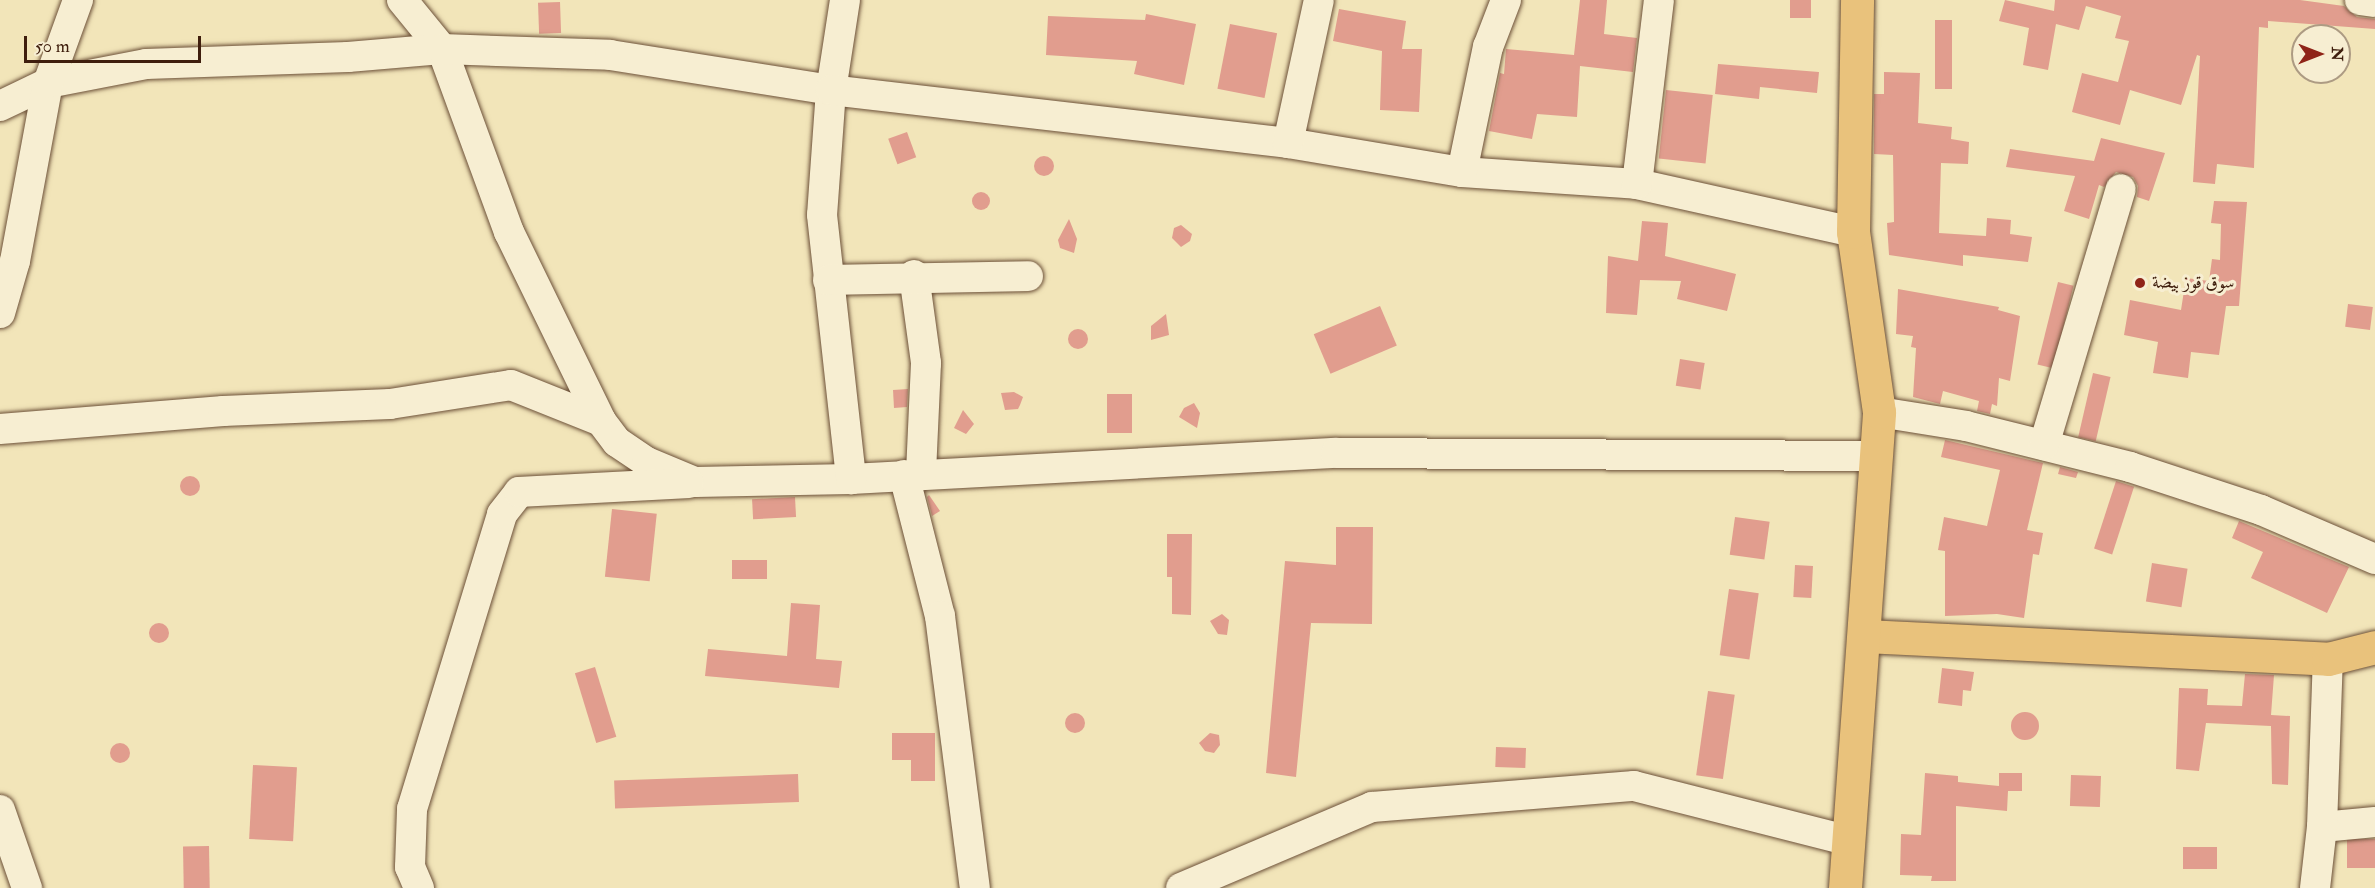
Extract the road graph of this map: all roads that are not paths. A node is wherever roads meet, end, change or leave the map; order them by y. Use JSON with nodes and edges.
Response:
{"nodes":[{"id":1,"x":78,"y":0,"type":"edge"},
{"id":2,"x":402,"y":0,"type":"edge"},
{"id":3,"x":845,"y":0,"type":"edge"},
{"id":4,"x":1319,"y":0,"type":"edge"},
{"id":5,"x":1506,"y":0,"type":"edge"},
{"id":6,"x":1659,"y":0,"type":"edge"},
{"id":7,"x":1857,"y":0,"type":"edge"},
{"id":8,"x":2360,"y":0,"type":"edge"},
{"id":9,"x":2375,"y":2,"type":"edge"},
{"id":10,"x":442,"y":49,"type":"junction"},
{"id":11,"x":48,"y":83,"type":"junction"},
{"id":12,"x":831,"y":90,"type":"junction"},
{"id":13,"x":0,"y":106,"type":"edge"},
{"id":14,"x":1288,"y":143,"type":"junction"},
{"id":15,"x":1462,"y":172,"type":"junction"},
{"id":16,"x":1637,"y":184,"type":"junction"},
{"id":17,"x":2121,"y":189,"type":"dead end"},
{"id":18,"x":1853,"y":232,"type":"junction"},
{"id":19,"x":914,"y":275,"type":"junction"},
{"id":20,"x":1028,"y":276,"type":"dead end"},
{"id":21,"x":828,"y":279,"type":"junction"},
{"id":22,"x":0,"y":313,"type":"edge"},
{"id":23,"x":1879,"y":412,"type":"junction"},
{"id":24,"x":601,"y":421,"type":"junction"},
{"id":25,"x":0,"y":429,"type":"edge"},
{"id":26,"x":2044,"y":445,"type":"junction"},
{"id":27,"x":1877,"y":456,"type":"junction"},
{"id":28,"x":912,"y":474,"type":"junction"},
{"id":29,"x":851,"y":479,"type":"junction"},
{"id":30,"x":695,"y":482,"type":"junction"},
{"id":31,"x":2375,"y":560,"type":"edge"},
{"id":32,"x":1865,"y":636,"type":"junction"},
{"id":33,"x":2375,"y":647,"type":"edge"},
{"id":34,"x":2328,"y":659,"type":"junction"},
{"id":35,"x":0,"y":810,"type":"edge"},
{"id":36,"x":2375,"y":822,"type":"edge"},
{"id":37,"x":2322,"y":827,"type":"junction"},
{"id":38,"x":1849,"y":841,"type":"junction"},
{"id":39,"x":27,"y":888,"type":"edge"},
{"id":40,"x":419,"y":888,"type":"edge"},
{"id":41,"x":975,"y":888,"type":"edge"},
{"id":42,"x":1181,"y":888,"type":"edge"},
{"id":43,"x":1845,"y":888,"type":"edge"},
{"id":44,"x":2315,"y":888,"type":"edge"}],
"edges":[{"from":1,"to":11,"type":"street"},
{"from":2,"to":10,"type":"street"},
{"from":3,"to":12,"type":"street"},
{"from":4,"to":14,"type":"street"},
{"from":5,"to":15,"type":"street"},
{"from":6,"to":16,"type":"street"},
{"from":7,"to":18,"type":"main road"},
{"from":8,"to":9,"type":"street"},
{"from":10,"to":11,"type":"street"},
{"from":10,"to":12,"type":"street"},
{"from":10,"to":24,"type":"street"},
{"from":11,"to":13,"type":"street"},
{"from":11,"to":22,"type":"street"},
{"from":12,"to":14,"type":"street"},
{"from":12,"to":21,"type":"street"},
{"from":14,"to":15,"type":"street"},
{"from":15,"to":16,"type":"street"},
{"from":16,"to":18,"type":"street"},
{"from":17,"to":26,"type":"street"},
{"from":18,"to":23,"type":"main road"},
{"from":19,"to":20,"type":"street"},
{"from":19,"to":21,"type":"street"},
{"from":19,"to":28,"type":"street"},
{"from":21,"to":29,"type":"street"},
{"from":23,"to":26,"type":"street"},
{"from":23,"to":27,"type":"main road"},
{"from":24,"to":25,"type":"street"},
{"from":24,"to":30,"type":"street"},
{"from":26,"to":31,"type":"street"},
{"from":27,"to":28,"type":"street"},
{"from":27,"to":32,"type":"main road"},
{"from":28,"to":29,"type":"street"},
{"from":28,"to":41,"type":"street"},
{"from":29,"to":30,"type":"street"},
{"from":30,"to":40,"type":"street"},
{"from":32,"to":34,"type":"main road"},
{"from":32,"to":38,"type":"main road"},
{"from":33,"to":34,"type":"main road"},
{"from":34,"to":37,"type":"street"},
{"from":35,"to":39,"type":"street"},
{"from":36,"to":37,"type":"street"},
{"from":37,"to":44,"type":"street"},
{"from":38,"to":42,"type":"street"},
{"from":38,"to":43,"type":"main road"}]}
